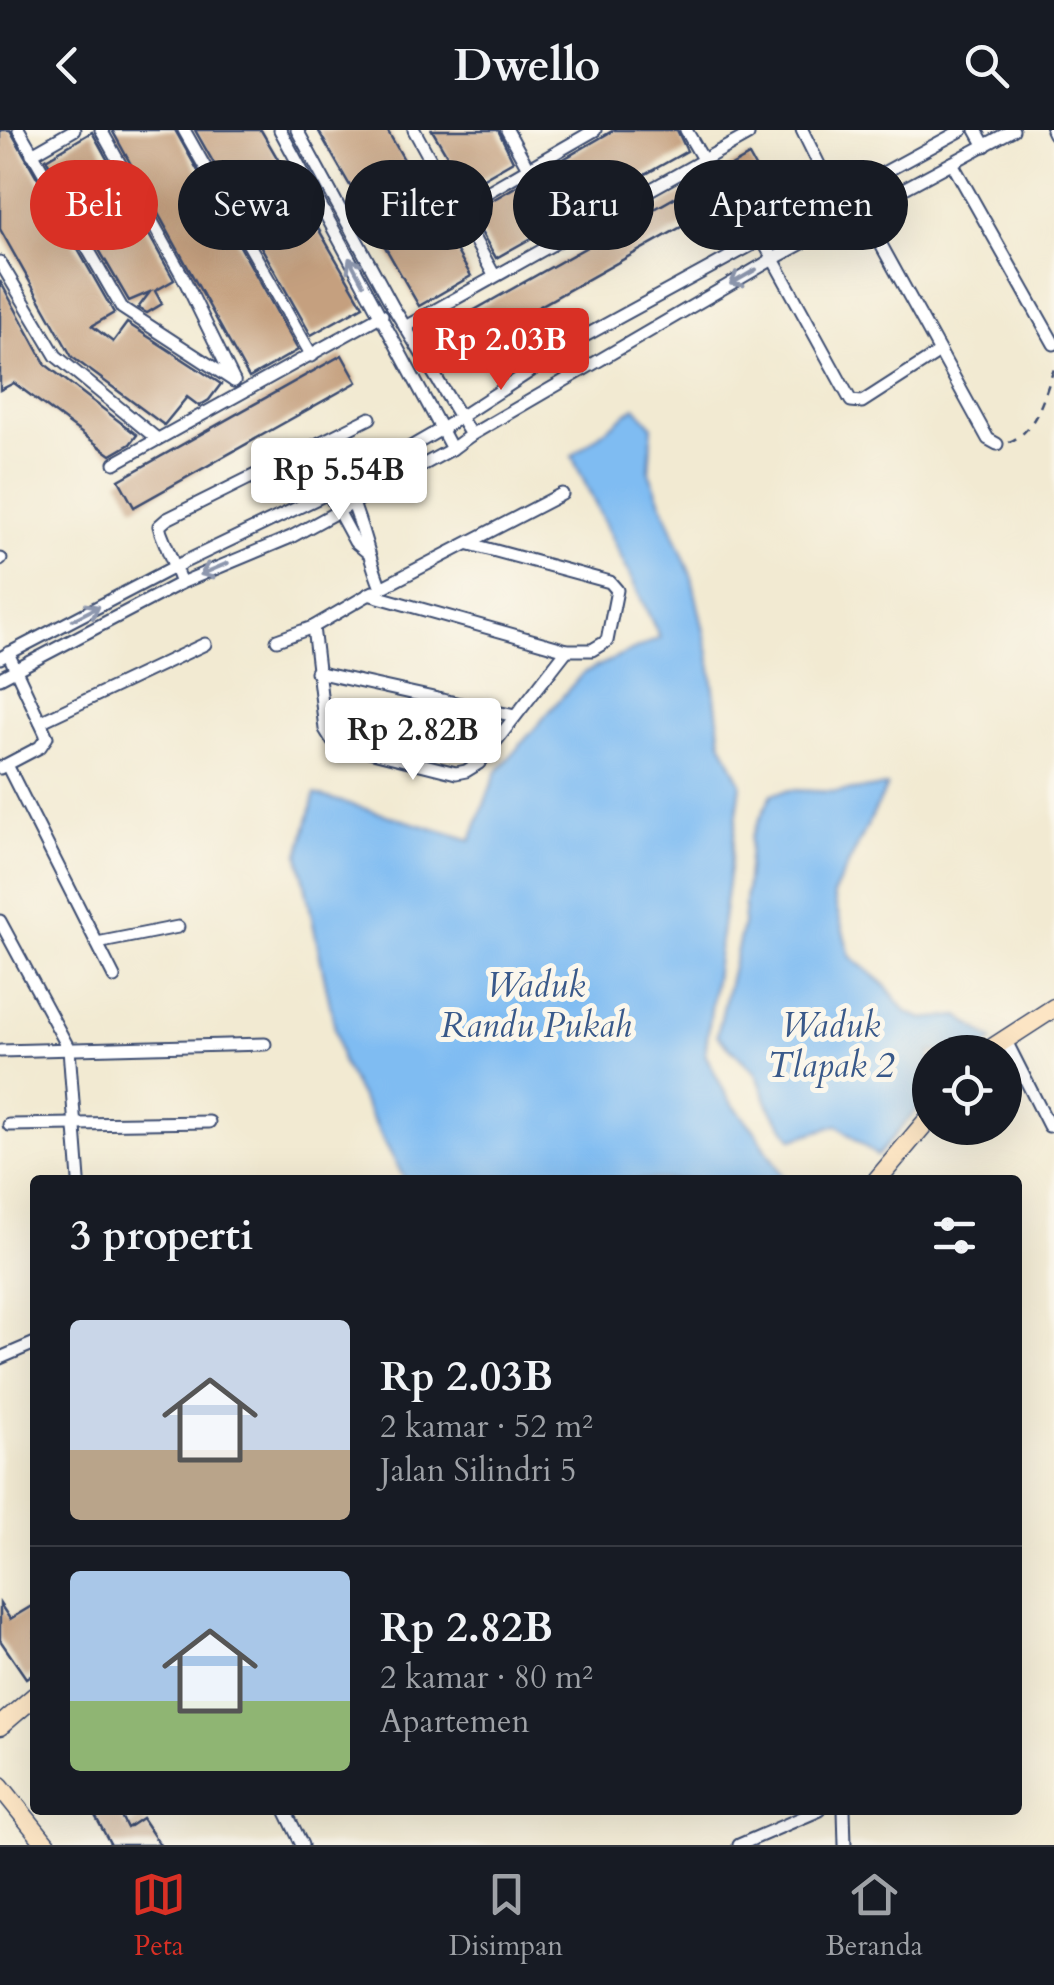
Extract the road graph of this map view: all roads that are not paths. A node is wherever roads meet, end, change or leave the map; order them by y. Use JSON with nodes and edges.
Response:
{"nodes":[{"id":1,"x":19,"y":130,"type":"edge"},
{"id":2,"x":74,"y":130,"type":"edge"},
{"id":3,"x":101,"y":130,"type":"edge"},
{"id":4,"x":184,"y":130,"type":"edge"},
{"id":5,"x":280,"y":130,"type":"edge"},
{"id":6,"x":298,"y":130,"type":"edge"},
{"id":7,"x":414,"y":130,"type":"edge"},
{"id":8,"x":686,"y":130,"type":"edge"},
{"id":9,"x":802,"y":130,"type":"edge"},
{"id":10,"x":962,"y":130,"type":"edge"},
{"id":11,"x":976,"y":130,"type":"edge"},
{"id":12,"x":1013,"y":130,"type":"edge"},
{"id":13,"x":509,"y":131,"type":"edge"},
{"id":14,"x":592,"y":131,"type":"edge"},
{"id":15,"x":748,"y":135,"type":"dead end"},
{"id":16,"x":985,"y":146,"type":"junction"},
{"id":17,"x":32,"y":154,"type":"junction"},
{"id":18,"x":431,"y":160,"type":"edge"},
{"id":19,"x":524,"y":160,"type":"edge"},
{"id":20,"x":542,"y":160,"type":"edge"},
{"id":21,"x":703,"y":160,"type":"edge"},
{"id":22,"x":706,"y":160,"type":"edge"},
{"id":23,"x":817,"y":160,"type":"edge"},
{"id":24,"x":907,"y":160,"type":"edge"},
{"id":25,"x":952,"y":163,"type":"junction"},
{"id":26,"x":674,"y":177,"type":"edge"},
{"id":27,"x":908,"y":188,"type":"edge"},
{"id":28,"x":480,"y":250,"type":"edge"},
{"id":29,"x":742,"y":250,"type":"edge"},
{"id":30,"x":768,"y":250,"type":"edge"},
{"id":31,"x":790,"y":250,"type":"edge"},
{"id":32,"x":884,"y":250,"type":"edge"},
{"id":33,"x":773,"y":259,"type":"junction"},
{"id":34,"x":0,"y":262,"type":"edge"},
{"id":35,"x":494,"y":275,"type":"junction"},
{"id":36,"x":393,"y":308,"type":"junction"},
{"id":37,"x":380,"y":316,"type":"junction"},
{"id":38,"x":405,"y":326,"type":"junction"},
{"id":39,"x":1054,"y":344,"type":"edge"},
{"id":40,"x":938,"y":353,"type":"junction"},
{"id":41,"x":312,"y":356,"type":"junction"},
{"id":42,"x":234,"y":381,"type":"junction"},
{"id":43,"x":242,"y":393,"type":"junction"},
{"id":44,"x":461,"y":416,"type":"junction"},
{"id":45,"x":370,"y":418,"type":"dead end"},
{"id":46,"x":440,"y":430,"type":"junction"},
{"id":47,"x":471,"y":434,"type":"junction"},
{"id":48,"x":156,"y":438,"type":"junction"},
{"id":49,"x":997,"y":444,"type":"road end"},
{"id":50,"x":452,"y":449,"type":"junction"},
{"id":51,"x":115,"y":463,"type":"dead end"},
{"id":52,"x":346,"y":486,"type":"junction"},
{"id":53,"x":328,"y":494,"type":"junction"},
{"id":54,"x":562,"y":494,"type":"dead end"},
{"id":55,"x":354,"y":504,"type":"junction"},
{"id":56,"x":338,"y":512,"type":"junction"},
{"id":57,"x":470,"y":544,"type":"junction"},
{"id":58,"x":366,"y":552,"type":"junction"},
{"id":59,"x":174,"y":567,"type":"junction"},
{"id":60,"x":181,"y":583,"type":"junction"},
{"id":61,"x":381,"y":588,"type":"junction"},
{"id":62,"x":368,"y":594,"type":"junction"},
{"id":63,"x":313,"y":626,"type":"junction"},
{"id":64,"x":276,"y":640,"type":"dead end"},
{"id":65,"x":204,"y":644,"type":"dead end"},
{"id":66,"x":567,"y":650,"type":"junction"},
{"id":67,"x":4,"y":656,"type":"edge"},
{"id":68,"x":16,"y":670,"type":"junction"},
{"id":69,"x":316,"y":672,"type":"junction"},
{"id":70,"x":0,"y":678,"type":"edge"},
{"id":71,"x":515,"y":716,"type":"junction"},
{"id":72,"x":40,"y":722,"type":"junction"},
{"id":73,"x":4,"y":767,"type":"edge"},
{"id":74,"x":178,"y":926,"type":"dead end"},
{"id":75,"x":2,"y":928,"type":"edge"},
{"id":76,"x":97,"y":943,"type":"junction"},
{"id":77,"x":114,"y":976,"type":"dead end"},
{"id":78,"x":1054,"y":1008,"type":"edge"},
{"id":79,"x":1012,"y":1035,"type":"edge"},
{"id":80,"x":265,"y":1044,"type":"dead end"},
{"id":81,"x":69,"y":1049,"type":"junction"},
{"id":82,"x":0,"y":1051,"type":"edge"},
{"id":83,"x":1022,"y":1072,"type":"edge"},
{"id":84,"x":76,"y":1121,"type":"junction"},
{"id":85,"x":209,"y":1122,"type":"dead end"},
{"id":86,"x":9,"y":1125,"type":"dead end"},
{"id":87,"x":1048,"y":1126,"type":"dead end"},
{"id":88,"x":912,"y":1138,"type":"edge"},
{"id":89,"x":79,"y":1175,"type":"edge"},
{"id":90,"x":881,"y":1175,"type":"edge"},
{"id":91,"x":30,"y":1345,"type":"edge"},
{"id":92,"x":0,"y":1358,"type":"edge"},
{"id":93,"x":30,"y":1700,"type":"edge"},
{"id":94,"x":0,"y":1726,"type":"edge"},
{"id":95,"x":0,"y":1786,"type":"edge"},
{"id":96,"x":287,"y":1815,"type":"edge"},
{"id":97,"x":808,"y":1815,"type":"edge"},
{"id":98,"x":844,"y":1815,"type":"edge"},
{"id":99,"x":47,"y":1845,"type":"edge"},
{"id":100,"x":302,"y":1845,"type":"edge"},
{"id":101,"x":739,"y":1845,"type":"edge"},
{"id":102,"x":845,"y":1845,"type":"edge"}],
"edges":[{"from":1,"to":17,"type":"street"},
{"from":2,"to":17,"type":"street"},
{"from":3,"to":42,"type":"street"},
{"from":4,"to":41,"type":"street"},
{"from":37,"to":5,"type":"street","one_way":true},
{"from":6,"to":36,"type":"street"},
{"from":7,"to":18,"type":"street"},
{"from":8,"to":21,"type":"street"},
{"from":9,"to":23,"type":"street"},
{"from":10,"to":24,"type":"street"},
{"from":11,"to":16,"type":"street"},
{"from":12,"to":16,"type":"street"},
{"from":13,"to":19,"type":"street"},
{"from":14,"to":20,"type":"street"},
{"from":15,"to":22,"type":"street"},
{"from":16,"to":25,"type":"street"},
{"from":17,"to":42,"type":"street"},
{"from":25,"to":27,"type":"street"},
{"from":25,"to":39,"type":"street"},
{"from":26,"to":35,"type":"street"},
{"from":28,"to":35,"type":"street"},
{"from":29,"to":44,"type":"street"},
{"from":30,"to":33,"type":"street"},
{"from":31,"to":33,"type":"street"},
{"from":32,"to":40,"type":"street"},
{"from":33,"to":40,"type":"street"},
{"from":33,"to":47,"type":"street","one_way":true},
{"from":34,"to":48,"type":"street"},
{"from":35,"to":38,"type":"street"},
{"from":36,"to":37,"type":"street"},
{"from":36,"to":38,"type":"street"},
{"from":37,"to":41,"type":"street"},
{"from":37,"to":46,"type":"street"},
{"from":38,"to":44,"type":"street"},
{"from":40,"to":49,"type":"street"},
{"from":41,"to":43,"type":"street"},
{"from":42,"to":43,"type":"street"},
{"from":43,"to":48,"type":"street"},
{"from":44,"to":46,"type":"street"},
{"from":44,"to":47,"type":"street"},
{"from":45,"to":59,"type":"street"},
{"from":46,"to":50,"type":"street"},
{"from":46,"to":52,"type":"street"},
{"from":47,"to":50,"type":"street"},
{"from":48,"to":51,"type":"street"},
{"from":50,"to":55,"type":"street"},
{"from":52,"to":53,"type":"street"},
{"from":52,"to":55,"type":"street"},
{"from":53,"to":56,"type":"street"},
{"from":53,"to":59,"type":"street"},
{"from":54,"to":57,"type":"street"},
{"from":55,"to":56,"type":"street"},
{"from":55,"to":58,"type":"street"},
{"from":56,"to":58,"type":"street"},
{"from":56,"to":60,"type":"street","one_way":true},
{"from":57,"to":61,"type":"street"},
{"from":57,"to":66,"type":"street"},
{"from":58,"to":61,"type":"street"},
{"from":59,"to":60,"type":"street"},
{"from":67,"to":59,"type":"street","one_way":true},
{"from":60,"to":68,"type":"street"},
{"from":61,"to":62,"type":"street"},
{"from":62,"to":63,"type":"street"},
{"from":62,"to":66,"type":"street"},
{"from":63,"to":64,"type":"street"},
{"from":63,"to":69,"type":"street"},
{"from":65,"to":72,"type":"street"},
{"from":66,"to":71,"type":"street"},
{"from":67,"to":68,"type":"street"},
{"from":68,"to":70,"type":"street"},
{"from":68,"to":72,"type":"street"},
{"from":69,"to":71,"type":"street"},
{"from":69,"to":71,"type":"street"},
{"from":72,"to":73,"type":"street"},
{"from":73,"to":76,"type":"street"},
{"from":74,"to":76,"type":"street"},
{"from":75,"to":81,"type":"street"},
{"from":76,"to":77,"type":"street"},
{"from":78,"to":79,"type":"main road"},
{"from":80,"to":81,"type":"street"},
{"from":81,"to":82,"type":"street"},
{"from":81,"to":84,"type":"street"},
{"from":83,"to":87,"type":"street"},
{"from":84,"to":85,"type":"street"},
{"from":84,"to":86,"type":"street"},
{"from":84,"to":89,"type":"street"},
{"from":88,"to":90,"type":"main road"},
{"from":91,"to":92,"type":"street"},
{"from":93,"to":94,"type":"main road"},
{"from":95,"to":99,"type":"main road"},
{"from":96,"to":100,"type":"street"},
{"from":97,"to":101,"type":"street"},
{"from":98,"to":102,"type":"street"}]}
